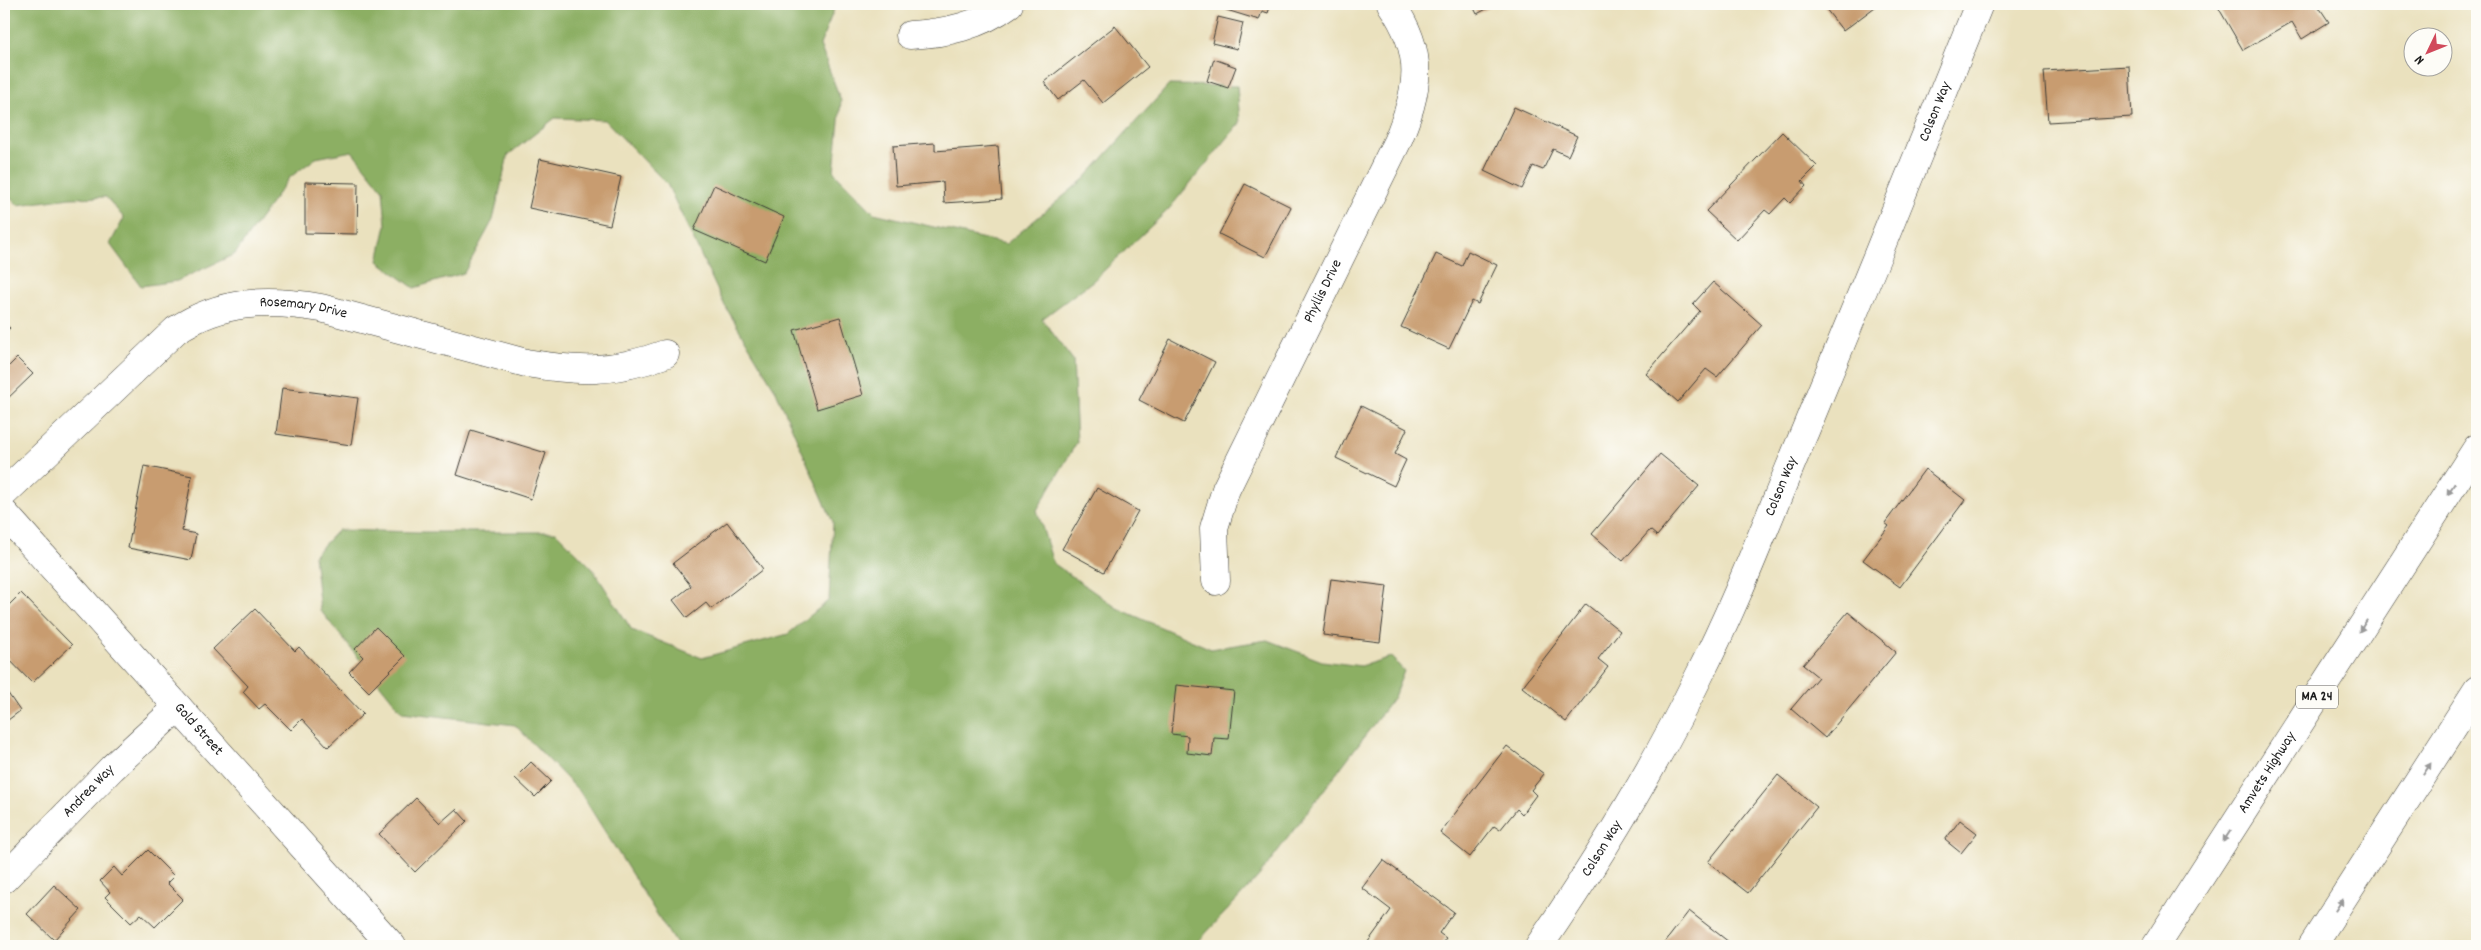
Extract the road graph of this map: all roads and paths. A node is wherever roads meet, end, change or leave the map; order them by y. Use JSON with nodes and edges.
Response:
{"nodes":[{"id":1,"x":1009,"y":4,"type":"edge"},
{"id":2,"x":1391,"y":4,"type":"edge"},
{"id":3,"x":1979,"y":4,"type":"edge"},
{"id":4,"x":910,"y":35,"type":"dead end"},
{"id":5,"x":665,"y":354,"type":"dead end"},
{"id":6,"x":2477,"y":448,"type":"edge"},
{"id":7,"x":4,"y":492,"type":"edge"},
{"id":8,"x":4,"y":513,"type":"edge"},
{"id":9,"x":1216,"y":581,"type":"dead end"},
{"id":10,"x":2477,"y":690,"type":"edge"},
{"id":11,"x":178,"y":707,"type":"junction"},
{"id":12,"x":4,"y":879,"type":"edge"},
{"id":13,"x":392,"y":946,"type":"edge"},
{"id":14,"x":1539,"y":946,"type":"edge"},
{"id":15,"x":2156,"y":946,"type":"edge"},
{"id":16,"x":2312,"y":946,"type":"edge"}],
"edges":[{"from":1,"to":4,"type":"main road"},
{"from":2,"to":9,"type":"main road","name":"Phyllis Drive"},
{"from":3,"to":14,"type":"main road","name":"Colson Way"},
{"from":5,"to":7,"type":"main road","name":"Rosemary Drive"},
{"from":6,"to":15,"type":"main road","name":"Amvets Highway","number":"MA 24","one_way":true},
{"from":8,"to":11,"type":"main road","name":"Gold Street"},
{"from":16,"to":10,"type":"main road","one_way":true},
{"from":11,"to":12,"type":"main road","name":"Andrea Way"},
{"from":11,"to":13,"type":"main road","name":"Gold Street"}]}
